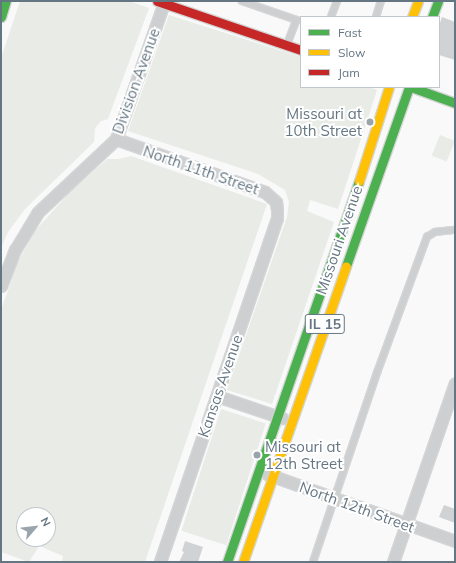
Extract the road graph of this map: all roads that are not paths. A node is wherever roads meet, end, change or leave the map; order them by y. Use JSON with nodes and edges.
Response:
{"nodes":[{"id":1,"x":6,"y":1,"type":"edge"},
{"id":2,"x":242,"y":1,"type":"edge"},
{"id":3,"x":337,"y":1,"type":"edge"},
{"id":4,"x":381,"y":1,"type":"edge"},
{"id":5,"x":418,"y":1,"type":"edge"},
{"id":6,"x":438,"y":1,"type":"edge"},
{"id":7,"x":162,"y":2,"type":"edge"},
{"id":8,"x":1,"y":16,"type":"edge"},
{"id":9,"x":331,"y":16,"type":"edge"},
{"id":10,"x":376,"y":16,"type":"edge"},
{"id":11,"x":412,"y":16,"type":"edge"},
{"id":12,"x":432,"y":16,"type":"edge"},
{"id":13,"x":299,"y":21,"type":"edge"},
{"id":14,"x":288,"y":45,"type":"junction"},
{"id":15,"x":300,"y":50,"type":"edge"},
{"id":16,"x":389,"y":88,"type":"edge"},
{"id":17,"x":410,"y":88,"type":"edge"},
{"id":18,"x":413,"y":88,"type":"edge"},
{"id":19,"x":455,"y":103,"type":"edge"},
{"id":20,"x":116,"y":139,"type":"junction"},
{"id":21,"x":278,"y":210,"type":"joint"},
{"id":22,"x":455,"y":230,"type":"edge"},
{"id":23,"x":1,"y":286,"type":"edge"},
{"id":24,"x":455,"y":384,"type":"edge"},
{"id":25,"x":217,"y":396,"type":"junction"},
{"id":26,"x":277,"y":416,"type":"junction"},
{"id":27,"x":291,"y":421,"type":"junction"},
{"id":28,"x":259,"y":470,"type":"junction"},
{"id":29,"x":272,"y":476,"type":"junction"},
{"id":30,"x":335,"y":499,"type":"junction"},
{"id":31,"x":406,"y":524,"type":"junction"},
{"id":32,"x":455,"y":541,"type":"edge"},
{"id":33,"x":160,"y":562,"type":"edge"},
{"id":34,"x":227,"y":562,"type":"edge"},
{"id":35,"x":243,"y":562,"type":"edge"},
{"id":36,"x":313,"y":562,"type":"edge"},
{"id":37,"x":393,"y":562,"type":"edge"}],
"edges":[{"from":1,"to":8,"type":"main road"},
{"from":2,"to":13,"type":"lane"},
{"from":3,"to":9,"type":"lane"},
{"from":4,"to":10,"type":"lane"},
{"from":5,"to":11,"type":"main road"},
{"from":6,"to":12,"type":"main road"},
{"from":7,"to":14,"type":"main road"},
{"from":7,"to":20,"type":"street","name":"Division Avenue"},
{"from":13,"to":14,"type":"lane"},
{"from":14,"to":15,"type":"main road"},
{"from":16,"to":26,"type":"main road","name":"Missouri Avenue","number":"IL 15"},
{"from":17,"to":27,"type":"main road","name":"Missouri Avenue","number":"IL 15"},
{"from":18,"to":19,"type":"main road"},
{"from":20,"to":21,"type":"street","name":"North 11th Street"},
{"from":20,"to":23,"type":"street","name":"Division Avenue"},
{"from":21,"to":25,"type":"street","name":"Kansas Avenue"},
{"from":22,"to":30,"type":"lane"},
{"from":24,"to":31,"type":"street"},
{"from":25,"to":26,"type":"street"},
{"from":25,"to":33,"type":"street","name":"Kansas Avenue"},
{"from":26,"to":27,"type":"street"},
{"from":26,"to":28,"type":"main road","name":"Missouri Avenue","number":"IL 15"},
{"from":27,"to":29,"type":"main road","name":"Missouri Avenue","number":"IL 15"},
{"from":28,"to":29,"type":"street","name":"North 12th Street"},
{"from":28,"to":34,"type":"main road","name":"Missouri Avenue","number":"IL 15"},
{"from":29,"to":30,"type":"street","name":"North 12th Street"},
{"from":29,"to":35,"type":"main road","name":"Missouri Avenue","number":"IL 15"},
{"from":30,"to":31,"type":"street","name":"North 12th Street"},
{"from":30,"to":36,"type":"lane"},
{"from":31,"to":32,"type":"street","name":"North 12th Street"},
{"from":31,"to":37,"type":"street"}]}
